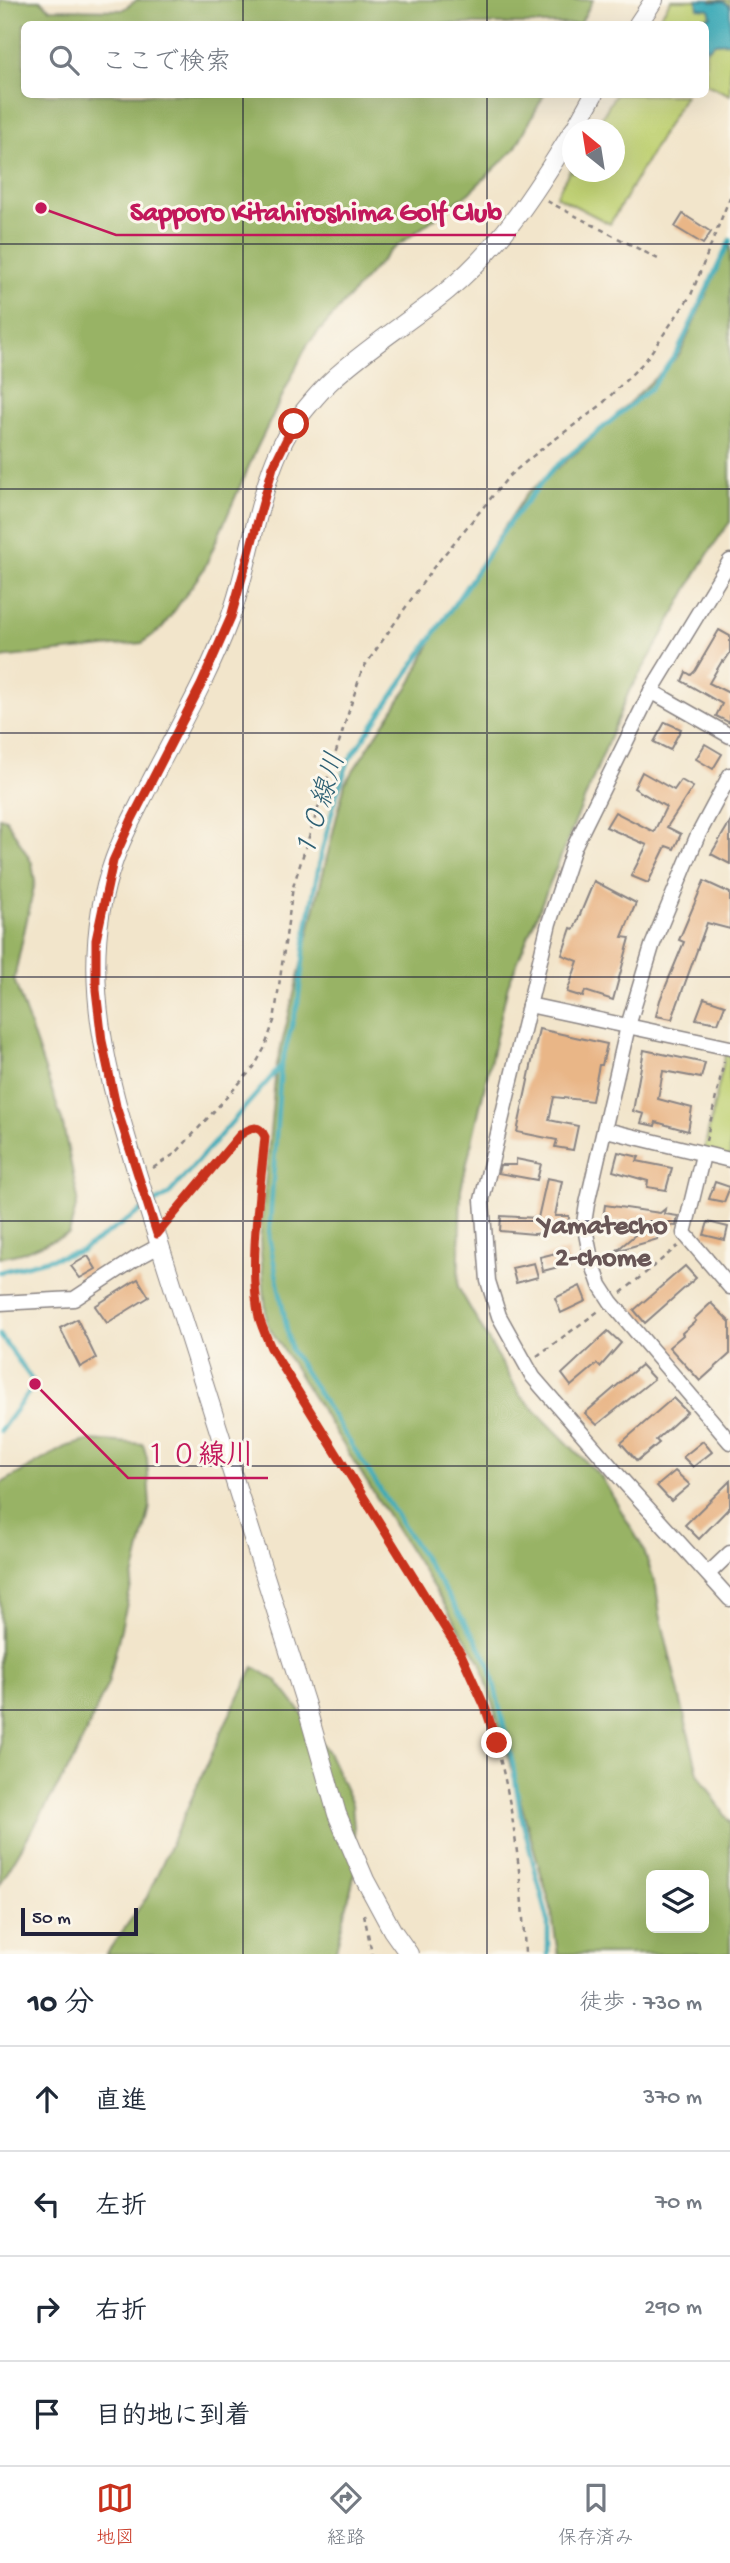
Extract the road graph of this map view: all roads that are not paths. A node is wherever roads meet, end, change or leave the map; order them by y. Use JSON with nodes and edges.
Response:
{"nodes":[{"id":1,"x":654,"y":0,"type":"edge"},
{"id":2,"x":640,"y":21,"type":"edge"},
{"id":3,"x":592,"y":98,"type":"edge"},
{"id":4,"x":580,"y":119,"type":"edge"},
{"id":5,"x":562,"y":149,"type":"edge"},
{"id":6,"x":730,"y":561,"type":"edge"},
{"id":7,"x":651,"y":691,"type":"junction"},
{"id":8,"x":730,"y":736,"type":"edge"},
{"id":9,"x":730,"y":775,"type":"edge"},
{"id":10,"x":529,"y":1004,"type":"junction"},
{"id":11,"x":628,"y":1026,"type":"junction"},
{"id":12,"x":729,"y":1045,"type":"edge"},
{"id":13,"x":606,"y":1130,"type":"junction"},
{"id":14,"x":703,"y":1155,"type":"junction"},
{"id":15,"x":730,"y":1160,"type":"edge"},
{"id":16,"x":157,"y":1233,"type":"junction"},
{"id":17,"x":730,"y":1287,"type":"edge"},
{"id":18,"x":2,"y":1304,"type":"edge"},
{"id":19,"x":730,"y":1442,"type":"edge"},
{"id":20,"x":730,"y":1553,"type":"edge"},
{"id":21,"x":708,"y":1574,"type":"junction"},
{"id":22,"x":730,"y":1599,"type":"edge"},
{"id":23,"x":410,"y":1954,"type":"edge"}],
"edges":[{"from":1,"to":2,"type":"street"},
{"from":3,"to":4,"type":"street"},
{"from":5,"to":16,"type":"street"},
{"from":6,"to":7,"type":"street"},
{"from":7,"to":8,"type":"street"},
{"from":7,"to":10,"type":"street"},
{"from":9,"to":11,"type":"street"},
{"from":10,"to":11,"type":"street"},
{"from":10,"to":21,"type":"street"},
{"from":11,"to":12,"type":"street"},
{"from":11,"to":13,"type":"street"},
{"from":13,"to":14,"type":"street"},
{"from":13,"to":19,"type":"street"},
{"from":14,"to":15,"type":"street"},
{"from":14,"to":17,"type":"street"},
{"from":16,"to":18,"type":"street"},
{"from":16,"to":23,"type":"street"},
{"from":20,"to":21,"type":"street"},
{"from":21,"to":22,"type":"street"}]}
